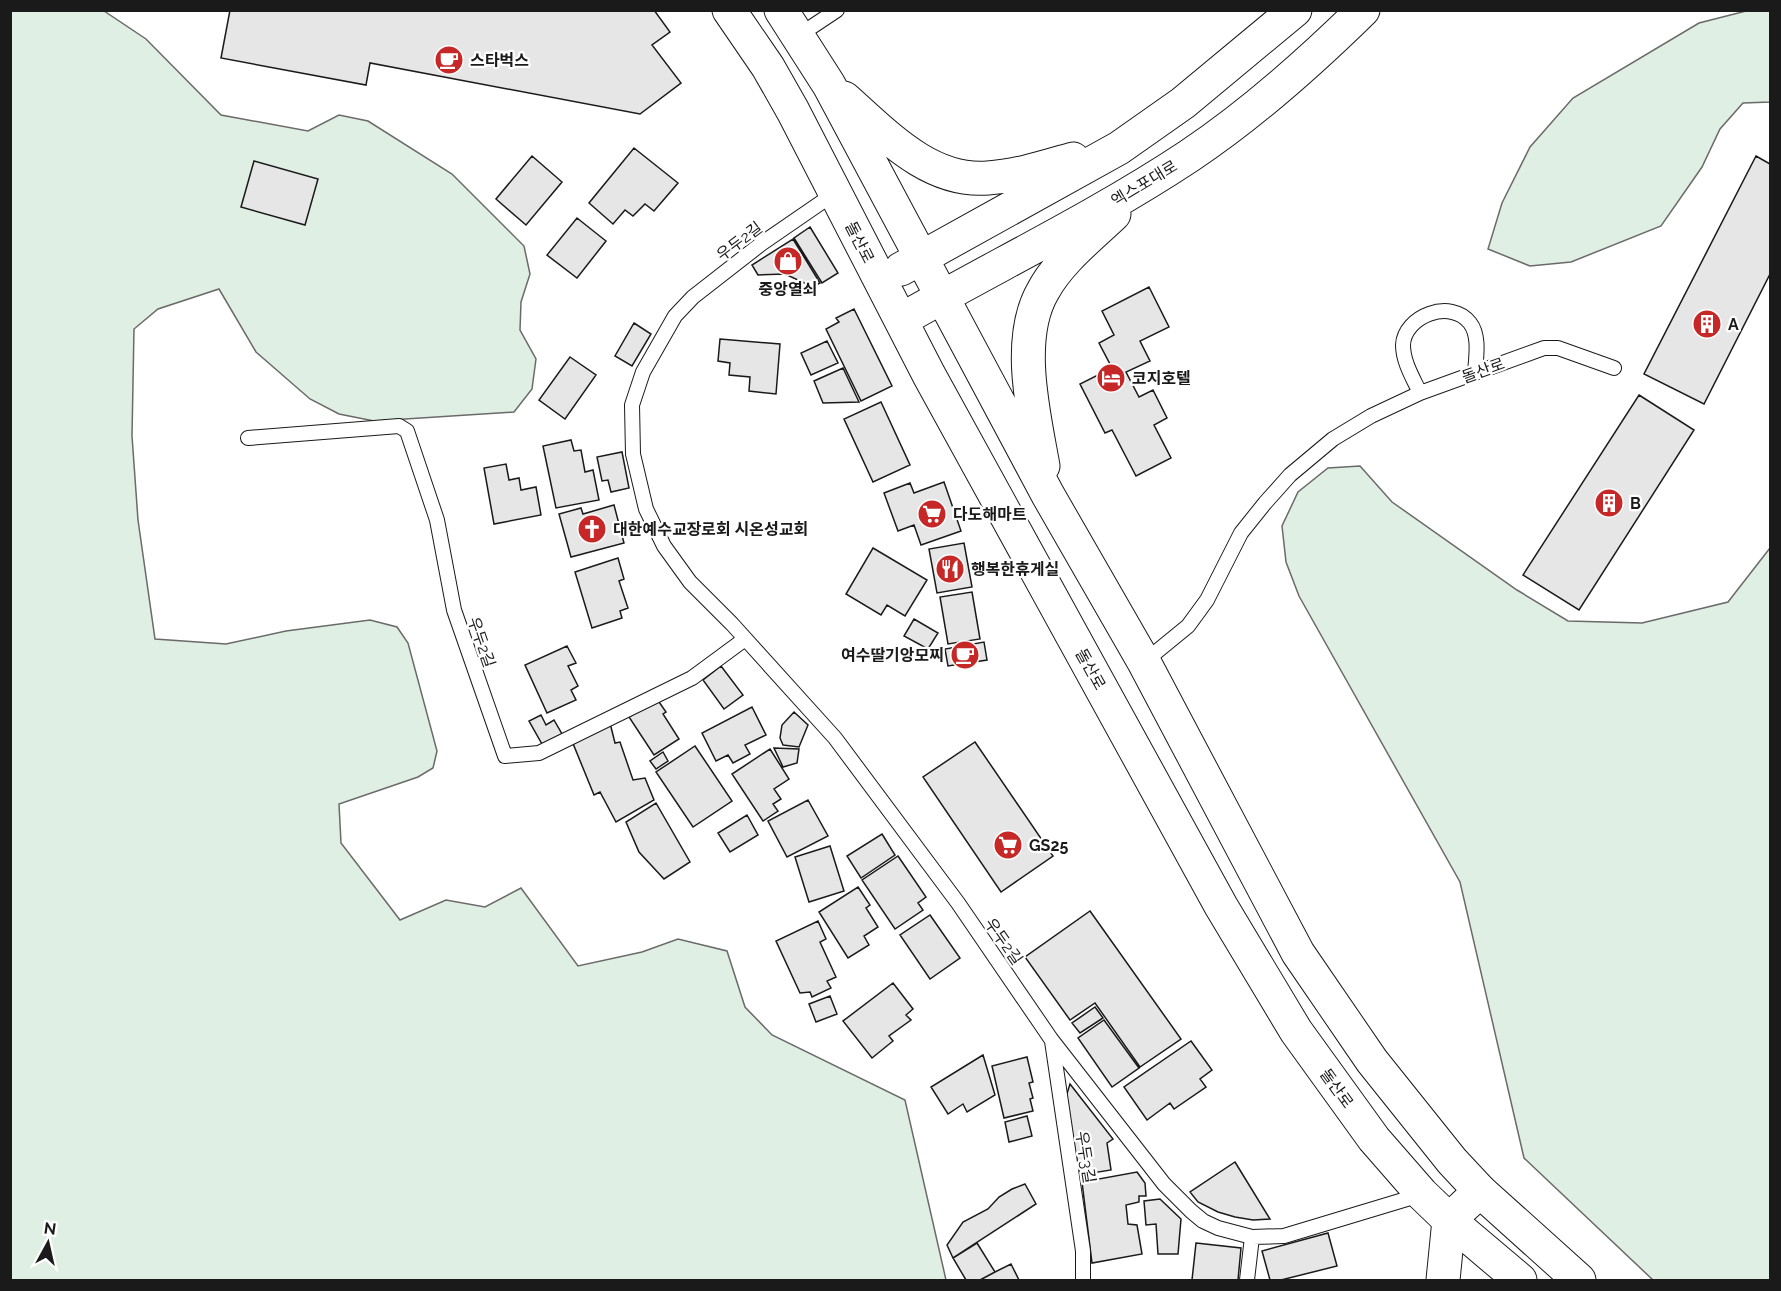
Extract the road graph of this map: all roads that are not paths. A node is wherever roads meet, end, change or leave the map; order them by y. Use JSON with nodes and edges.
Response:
{"nodes":[{"id":1,"x":729,"y":10,"type":"edge"},
{"id":2,"x":837,"y":10,"type":"edge"},
{"id":3,"x":1295,"y":10,"type":"edge"},
{"id":4,"x":1363,"y":10,"type":"edge"},
{"id":5,"x":790,"y":23,"type":"edge"},
{"id":6,"x":829,"y":85,"type":"junction"},
{"id":7,"x":1119,"y":148,"type":"junction"},
{"id":8,"x":1145,"y":184,"type":"junction"},
{"id":9,"x":835,"y":193,"type":"junction"},
{"id":10,"x":921,"y":257,"type":"junction"},
{"id":11,"x":880,"y":280,"type":"junction"},
{"id":12,"x":942,"y":297,"type":"junction"},
{"id":13,"x":901,"y":320,"type":"junction"},
{"id":14,"x":1614,"y":368,"type":"dead end"},
{"id":15,"x":1475,"y":373,"type":"junction"},
{"id":16,"x":1420,"y":393,"type":"junction"},
{"id":17,"x":248,"y":438,"type":"dead end"},
{"id":18,"x":1048,"y":495,"type":"junction"},
{"id":19,"x":745,"y":639,"type":"junction"},
{"id":20,"x":1144,"y":662,"type":"junction"},
{"id":21,"x":1051,"y":1038,"type":"junction"},
{"id":22,"x":1480,"y":1191,"type":"junction"},
{"id":23,"x":1422,"y":1194,"type":"junction"},
{"id":24,"x":1449,"y":1220,"type":"junction"},
{"id":25,"x":1252,"y":1237,"type":"junction"},
{"id":26,"x":1083,"y":1281,"type":"edge"},
{"id":27,"x":1247,"y":1281,"type":"edge"},
{"id":28,"x":1443,"y":1281,"type":"edge"},
{"id":29,"x":1520,"y":1281,"type":"edge"},
{"id":30,"x":1579,"y":1281,"type":"edge"}],
"edges":[{"from":1,"to":9,"type":"main road","name":"돌산로"},
{"from":2,"to":5,"type":"lane"},
{"from":3,"to":7,"type":"main road"},
{"from":4,"to":8,"type":"main road","name":"엑스포대로"},
{"from":5,"to":6,"type":"main road"},
{"from":6,"to":7,"type":"main road"},
{"from":6,"to":10,"type":"main road"},
{"from":7,"to":10,"type":"main road"},
{"from":8,"to":12,"type":"main road","name":"엑스포대로"},
{"from":8,"to":18,"type":"main road"},
{"from":9,"to":11,"type":"main road","name":"돌산로"},
{"from":9,"to":19,"type":"lane","name":"우두2길"},
{"from":10,"to":11,"type":"main road"},
{"from":10,"to":12,"type":"main road"},
{"from":11,"to":13,"type":"main road","name":"돌산로"},
{"from":12,"to":13,"type":"main road","name":"엑스포대로"},
{"from":12,"to":18,"type":"main road"},
{"from":13,"to":23,"type":"main road","name":"돌산로"},
{"from":14,"to":15,"type":"lane","name":"돌산로"},
{"from":15,"to":16,"type":"lane","name":"돌산로"},
{"from":15,"to":16,"type":"lane"},
{"from":16,"to":20,"type":"lane","name":"돌산로"},
{"from":17,"to":19,"type":"lane","name":"우두2길"},
{"from":18,"to":20,"type":"main road"},
{"from":19,"to":21,"type":"lane","name":"우두2길"},
{"from":20,"to":22,"type":"main road"},
{"from":21,"to":25,"type":"lane","name":"우두2길"},
{"from":21,"to":26,"type":"lane","name":"우두3길"},
{"from":22,"to":24,"type":"main road"},
{"from":22,"to":30,"type":"main road"},
{"from":23,"to":24,"type":"main road","name":"돌산로"},
{"from":23,"to":25,"type":"lane","name":"우두2길"},
{"from":24,"to":28,"type":"main road"},
{"from":24,"to":29,"type":"main road","name":"돌산로"},
{"from":25,"to":27,"type":"lane"}]}
